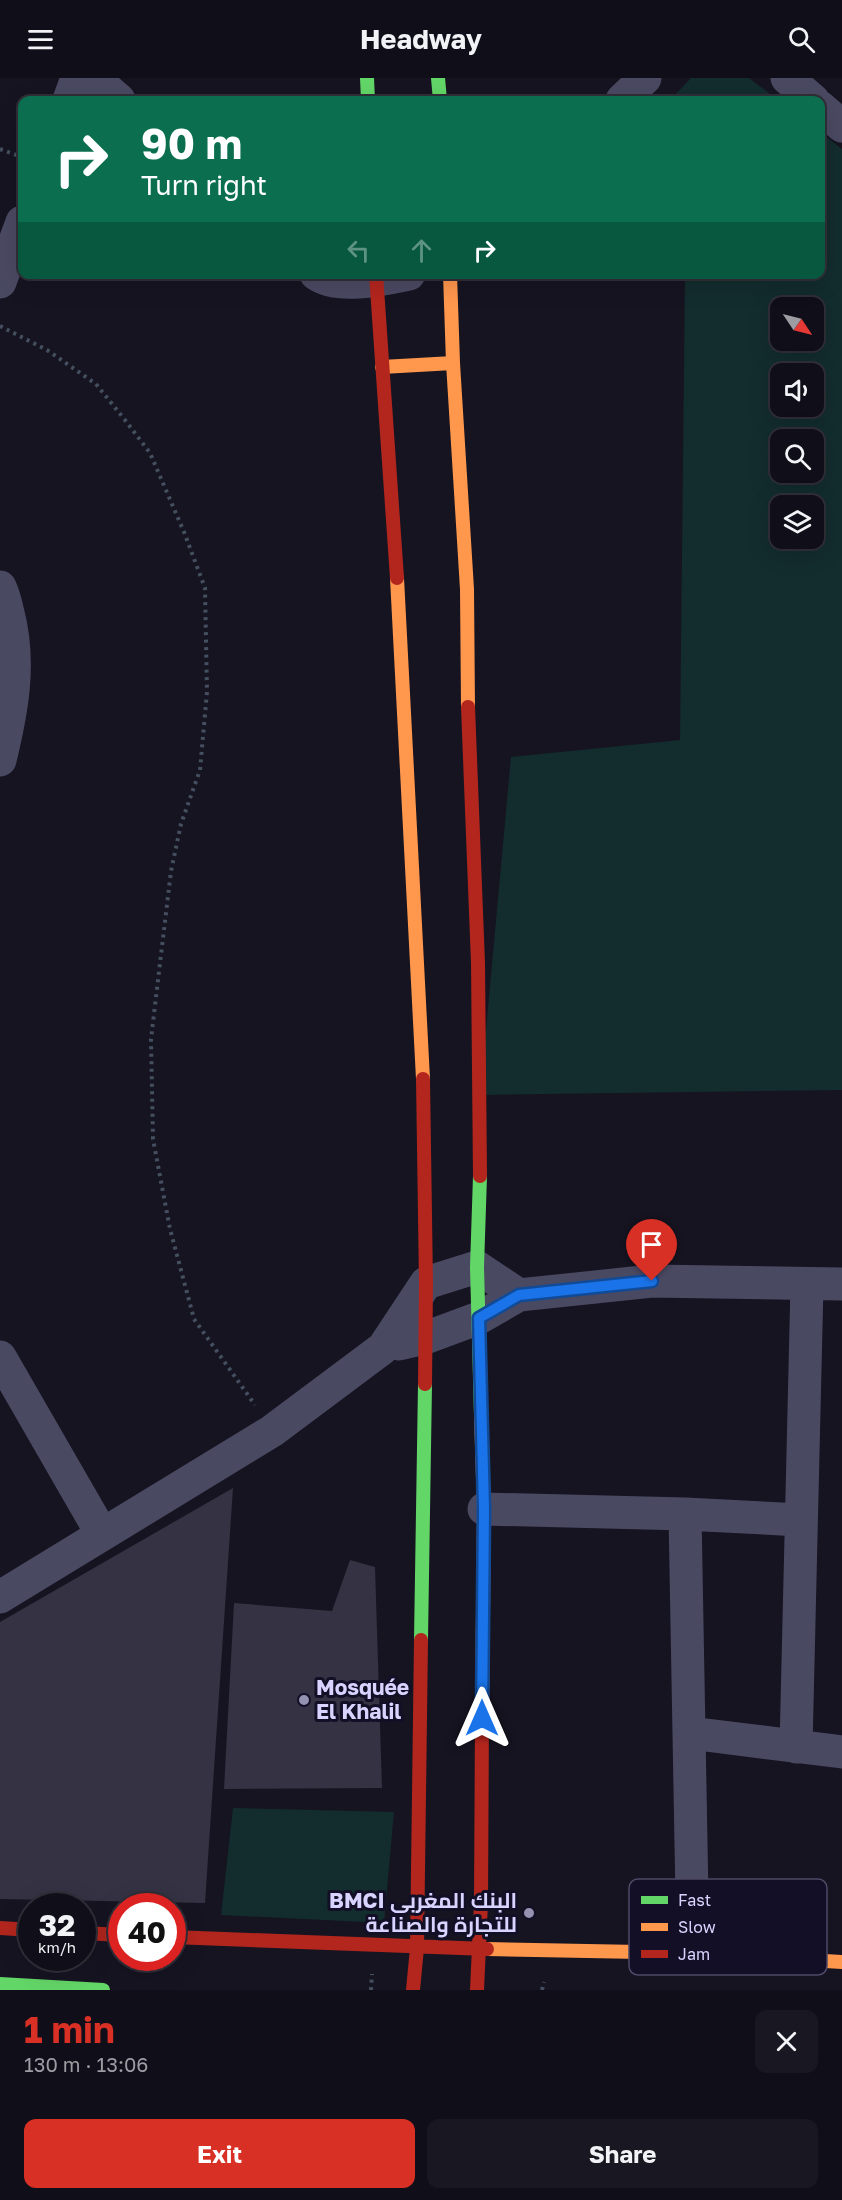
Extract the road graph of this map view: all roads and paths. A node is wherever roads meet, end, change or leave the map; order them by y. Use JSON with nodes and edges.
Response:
{"nodes":[{"id":1,"x":77,"y":78,"type":"edge"},
{"id":2,"x":94,"y":78,"type":"edge"},
{"id":3,"x":367,"y":78,"type":"edge"},
{"id":4,"x":438,"y":78,"type":"edge"},
{"id":5,"x":645,"y":78,"type":"edge"},
{"id":6,"x":787,"y":78,"type":"edge"},
{"id":7,"x":70,"y":96,"type":"edge"},
{"id":8,"x":114,"y":96,"type":"edge"},
{"id":9,"x":368,"y":96,"type":"edge"},
{"id":10,"x":440,"y":96,"type":"edge"},
{"id":11,"x":626,"y":96,"type":"edge"},
{"id":12,"x":808,"y":96,"type":"edge"},
{"id":13,"x":825,"y":111,"type":"edge"},
{"id":14,"x":842,"y":126,"type":"edge"},
{"id":15,"x":0,"y":149,"type":"edge"},
{"id":16,"x":18,"y":156,"type":"edge"},
{"id":17,"x":18,"y":233,"type":"edge"},
{"id":18,"x":326,"y":279,"type":"edge"},
{"id":19,"x":362,"y":279,"type":"edge"},
{"id":20,"x":376,"y":279,"type":"edge"},
{"id":21,"x":450,"y":279,"type":"edge"},
{"id":22,"x":0,"y":282,"type":"edge"},
{"id":23,"x":0,"y":326,"type":"edge"},
{"id":24,"x":453,"y":363,"type":"junction"},
{"id":25,"x":382,"y":367,"type":"junction"},
{"id":26,"x":0,"y":586,"type":"edge"},
{"id":27,"x":0,"y":759,"type":"edge"},
{"id":28,"x":477,"y":1267,"type":"junction"},
{"id":29,"x":426,"y":1283,"type":"junction"},
{"id":30,"x":807,"y":1284,"type":"junction"},
{"id":31,"x":842,"y":1284,"type":"edge"},
{"id":32,"x":519,"y":1295,"type":"junction"},
{"id":33,"x":479,"y":1318,"type":"junction"},
{"id":34,"x":425,"y":1338,"type":"junction"},
{"id":35,"x":383,"y":1348,"type":"junction"},
{"id":36,"x":0,"y":1357,"type":"edge"},
{"id":37,"x":272,"y":1431,"type":"junction"},
{"id":38,"x":484,"y":1509,"type":"junction"},
{"id":39,"x":685,"y":1514,"type":"junction"},
{"id":40,"x":801,"y":1520,"type":"junction"},
{"id":41,"x":102,"y":1534,"type":"junction"},
{"id":42,"x":0,"y":1597,"type":"edge"},
{"id":43,"x":690,"y":1733,"type":"junction"},
{"id":44,"x":796,"y":1747,"type":"junction"},
{"id":45,"x":842,"y":1752,"type":"edge"},
{"id":46,"x":692,"y":1879,"type":"edge"},
{"id":47,"x":0,"y":1928,"type":"edge"},
{"id":48,"x":18,"y":1929,"type":"edge"},
{"id":49,"x":186,"y":1937,"type":"edge"},
{"id":50,"x":417,"y":1947,"type":"junction"},
{"id":51,"x":478,"y":1948,"type":"junction"},
{"id":52,"x":629,"y":1953,"type":"edge"},
{"id":53,"x":827,"y":1961,"type":"edge"},
{"id":54,"x":842,"y":1962,"type":"edge"},
{"id":55,"x":0,"y":1984,"type":"edge"},
{"id":56,"x":103,"y":1990,"type":"edge"},
{"id":57,"x":413,"y":1990,"type":"edge"},
{"id":58,"x":477,"y":1990,"type":"edge"}],
"edges":[{"from":1,"to":7,"type":"street"},
{"from":2,"to":8,"type":"street"},
{"from":3,"to":9,"type":"street"},
{"from":4,"to":10,"type":"street"},
{"from":5,"to":11,"type":"street"},
{"from":6,"to":12,"type":"street"},
{"from":13,"to":14,"type":"street"},
{"from":15,"to":16,"type":"path"},
{"from":17,"to":22,"type":"street"},
{"from":18,"to":19,"type":"street"},
{"from":20,"to":25,"type":"street"},
{"from":21,"to":24,"type":"street"},
{"from":23,"to":37,"type":"path"},
{"from":24,"to":25,"type":"street"},
{"from":24,"to":28,"type":"street"},
{"from":25,"to":29,"type":"street"},
{"from":26,"to":27,"type":"street"},
{"from":28,"to":29,"type":"street"},
{"from":28,"to":32,"type":"street"},
{"from":28,"to":33,"type":"street"},
{"from":29,"to":34,"type":"street"},
{"from":29,"to":35,"type":"street"},
{"from":30,"to":31,"type":"street"},
{"from":30,"to":32,"type":"street"},
{"from":30,"to":40,"type":"street"},
{"from":32,"to":33,"type":"street"},
{"from":33,"to":34,"type":"street"},
{"from":33,"to":38,"type":"street"},
{"from":34,"to":35,"type":"street"},
{"from":34,"to":50,"type":"street"},
{"from":35,"to":37,"type":"street"},
{"from":36,"to":41,"type":"street"},
{"from":37,"to":41,"type":"street"},
{"from":38,"to":39,"type":"street"},
{"from":38,"to":51,"type":"street"},
{"from":39,"to":40,"type":"street"},
{"from":39,"to":43,"type":"street"},
{"from":40,"to":44,"type":"street"},
{"from":41,"to":42,"type":"street"},
{"from":43,"to":44,"type":"street"},
{"from":43,"to":46,"type":"street"},
{"from":44,"to":45,"type":"street"},
{"from":47,"to":48,"type":"street"},
{"from":49,"to":50,"type":"street"},
{"from":50,"to":51,"type":"street"},
{"from":50,"to":57,"type":"street"},
{"from":51,"to":52,"type":"street"},
{"from":51,"to":58,"type":"street"},
{"from":53,"to":54,"type":"street"},
{"from":55,"to":56,"type":"street"}]}
